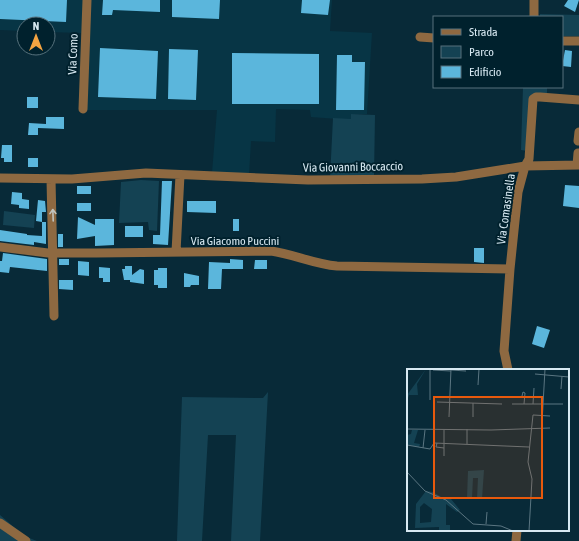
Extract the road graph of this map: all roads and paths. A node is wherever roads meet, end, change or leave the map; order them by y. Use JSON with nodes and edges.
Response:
{"nodes":[{"id":1,"x":87,"y":0,"type":"edge"},
{"id":2,"x":534,"y":0,"type":"edge"},
{"id":3,"x":534,"y":16,"type":"edge"},
{"id":4,"x":420,"y":37,"type":"dead end"},
{"id":5,"x":433,"y":38,"type":"edge"},
{"id":6,"x":563,"y":41,"type":"edge"},
{"id":7,"x":579,"y":41,"type":"edge"},
{"id":8,"x":579,"y":100,"type":"edge"},
{"id":9,"x":83,"y":109,"type":"dead end"},
{"id":10,"x":579,"y":132,"type":"edge"},
{"id":11,"x":578,"y":141,"type":"edge"},
{"id":12,"x":578,"y":153,"type":"dead end"},
{"id":13,"x":578,"y":165,"type":"edge"},
{"id":14,"x":525,"y":166,"type":"junction"},
{"id":15,"x":180,"y":175,"type":"junction"},
{"id":16,"x":0,"y":178,"type":"edge"},
{"id":17,"x":52,"y":178,"type":"junction"},
{"id":18,"x":0,"y":247,"type":"edge"},
{"id":19,"x":54,"y":252,"type":"junction"},
{"id":20,"x":176,"y":252,"type":"junction"},
{"id":21,"x":510,"y":269,"type":"junction"},
{"id":22,"x":54,"y":316,"type":"dead end"},
{"id":23,"x":508,"y":369,"type":"edge"},
{"id":24,"x":0,"y":523,"type":"edge"},
{"id":25,"x":517,"y":531,"type":"edge"},
{"id":26,"x":26,"y":541,"type":"edge"},
{"id":27,"x":516,"y":541,"type":"edge"}],
"edges":[{"from":1,"to":9,"type":"street","name":"Via Como"},
{"from":2,"to":3,"type":"street"},
{"from":4,"to":5,"type":"street"},
{"from":6,"to":7,"type":"street"},
{"from":8,"to":14,"type":"street","name":"Via Comasinella"},
{"from":10,"to":11,"type":"street"},
{"from":12,"to":13,"type":"street"},
{"from":13,"to":14,"type":"street","name":"Via Giovanni Boccaccio"},
{"from":14,"to":15,"type":"street","name":"Via Giovanni Boccaccio"},
{"from":14,"to":21,"type":"street","name":"Via Comasinella"},
{"from":15,"to":17,"type":"street","name":"Via Giovanni Boccaccio"},
{"from":15,"to":20,"type":"street"},
{"from":16,"to":17,"type":"street","name":"Via Giovanni Boccaccio"},
{"from":19,"to":17,"type":"street","one_way":true},
{"from":18,"to":19,"type":"street","name":"Via Giacomo Puccini"},
{"from":19,"to":20,"type":"street","name":"Via Giacomo Puccini"},
{"from":19,"to":22,"type":"street"},
{"from":20,"to":21,"type":"street","name":"Via Giacomo Puccini"},
{"from":21,"to":23,"type":"street","name":"Via Comasinella"},
{"from":24,"to":26,"type":"street"},
{"from":25,"to":27,"type":"street"}]}
